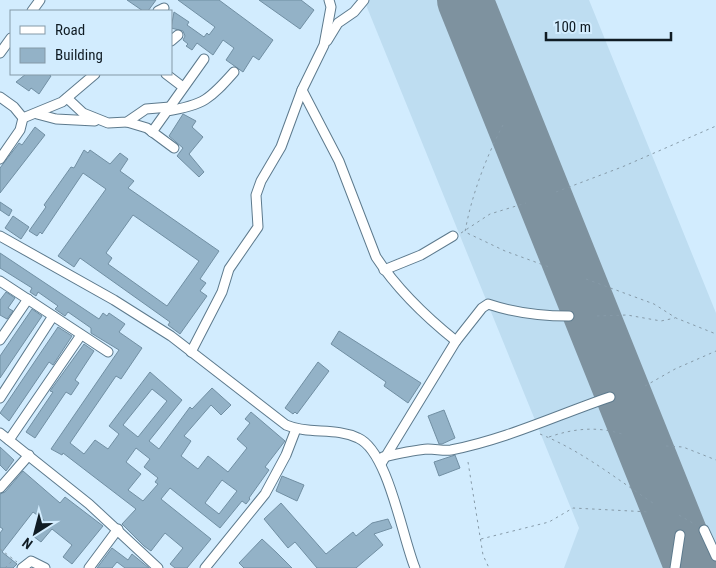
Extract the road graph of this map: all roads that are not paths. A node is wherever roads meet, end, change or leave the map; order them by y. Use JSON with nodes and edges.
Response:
{"nodes":[{"id":1,"x":329,"y":0,"type":"edge"},
{"id":2,"x":364,"y":0,"type":"edge"},
{"id":3,"x":10,"y":39,"type":"edge"},
{"id":4,"x":324,"y":45,"type":"junction"},
{"id":5,"x":0,"y":52,"type":"edge"},
{"id":6,"x":204,"y":59,"type":"dead end"},
{"id":7,"x":234,"y":72,"type":"dead end"},
{"id":8,"x":94,"y":75,"type":"edge"},
{"id":9,"x":167,"y":75,"type":"edge"},
{"id":10,"x":183,"y":87,"type":"junction"},
{"id":11,"x":302,"y":90,"type":"junction"},
{"id":12,"x":0,"y":97,"type":"edge"},
{"id":13,"x":67,"y":98,"type":"junction"},
{"id":14,"x":169,"y":109,"type":"junction"},
{"id":15,"x":37,"y":114,"type":"junction"},
{"id":16,"x":23,"y":118,"type":"junction"},
{"id":17,"x":100,"y":122,"type":"junction"},
{"id":18,"x":127,"y":122,"type":"junction"},
{"id":19,"x":152,"y":132,"type":"junction"},
{"id":20,"x":174,"y":148,"type":"dead end"},
{"id":21,"x":0,"y":159,"type":"edge"},
{"id":22,"x":0,"y":236,"type":"edge"},
{"id":23,"x":454,"y":236,"type":"road end"},
{"id":24,"x":384,"y":270,"type":"junction"},
{"id":25,"x":1,"y":282,"type":"edge"},
{"id":26,"x":28,"y":299,"type":"junction"},
{"id":27,"x":53,"y":316,"type":"junction"},
{"id":28,"x":569,"y":316,"type":"dead end"},
{"id":29,"x":81,"y":335,"type":"junction"},
{"id":30,"x":0,"y":340,"type":"edge"},
{"id":31,"x":456,"y":340,"type":"junction"},
{"id":32,"x":108,"y":352,"type":"dead end"},
{"id":33,"x":192,"y":352,"type":"junction"},
{"id":34,"x":0,"y":398,"type":"edge"},
{"id":35,"x":610,"y":398,"type":"dead end"},
{"id":36,"x":296,"y":429,"type":"junction"},
{"id":37,"x":0,"y":433,"type":"edge"},
{"id":38,"x":9,"y":440,"type":"junction"},
{"id":39,"x":29,"y":456,"type":"junction"},
{"id":40,"x":382,"y":460,"type":"junction"},
{"id":41,"x":2,"y":482,"type":"edge"},
{"id":42,"x":118,"y":529,"type":"junction"},
{"id":43,"x":704,"y":530,"type":"dead end"},
{"id":44,"x":680,"y":535,"type":"dead end"},
{"id":45,"x":716,"y":556,"type":"edge"},
{"id":46,"x":23,"y":568,"type":"edge"},
{"id":47,"x":45,"y":568,"type":"edge"},
{"id":48,"x":89,"y":568,"type":"edge"},
{"id":49,"x":158,"y":568,"type":"edge"},
{"id":50,"x":205,"y":568,"type":"edge"},
{"id":51,"x":415,"y":568,"type":"edge"},
{"id":52,"x":675,"y":568,"type":"edge"}],
"edges":[{"from":1,"to":4,"type":"street"},
{"from":2,"to":4,"type":"street"},
{"from":3,"to":5,"type":"street"},
{"from":4,"to":11,"type":"street"},
{"from":6,"to":10,"type":"street"},
{"from":7,"to":14,"type":"street"},
{"from":8,"to":13,"type":"street"},
{"from":9,"to":10,"type":"street"},
{"from":10,"to":14,"type":"street"},
{"from":11,"to":24,"type":"street"},
{"from":11,"to":33,"type":"street"},
{"from":12,"to":16,"type":"street"},
{"from":13,"to":15,"type":"street"},
{"from":13,"to":17,"type":"street"},
{"from":14,"to":18,"type":"street"},
{"from":14,"to":19,"type":"street"},
{"from":15,"to":16,"type":"street"},
{"from":15,"to":17,"type":"street"},
{"from":16,"to":21,"type":"street"},
{"from":17,"to":18,"type":"street"},
{"from":18,"to":19,"type":"street"},
{"from":19,"to":20,"type":"street"},
{"from":22,"to":33,"type":"street"},
{"from":23,"to":24,"type":"street"},
{"from":24,"to":31,"type":"street"},
{"from":25,"to":26,"type":"street"},
{"from":26,"to":27,"type":"street"},
{"from":26,"to":30,"type":"street"},
{"from":27,"to":29,"type":"street"},
{"from":27,"to":34,"type":"street"},
{"from":28,"to":31,"type":"street"},
{"from":29,"to":32,"type":"street"},
{"from":29,"to":38,"type":"street"},
{"from":31,"to":40,"type":"street"},
{"from":33,"to":36,"type":"street"},
{"from":35,"to":40,"type":"street"},
{"from":36,"to":40,"type":"street"},
{"from":36,"to":50,"type":"street"},
{"from":37,"to":38,"type":"street"},
{"from":38,"to":39,"type":"street"},
{"from":39,"to":41,"type":"street"},
{"from":39,"to":42,"type":"street"},
{"from":40,"to":51,"type":"street"},
{"from":42,"to":48,"type":"street"},
{"from":42,"to":49,"type":"street"},
{"from":43,"to":45,"type":"street"},
{"from":44,"to":52,"type":"street"},
{"from":46,"to":47,"type":"street"}]}
